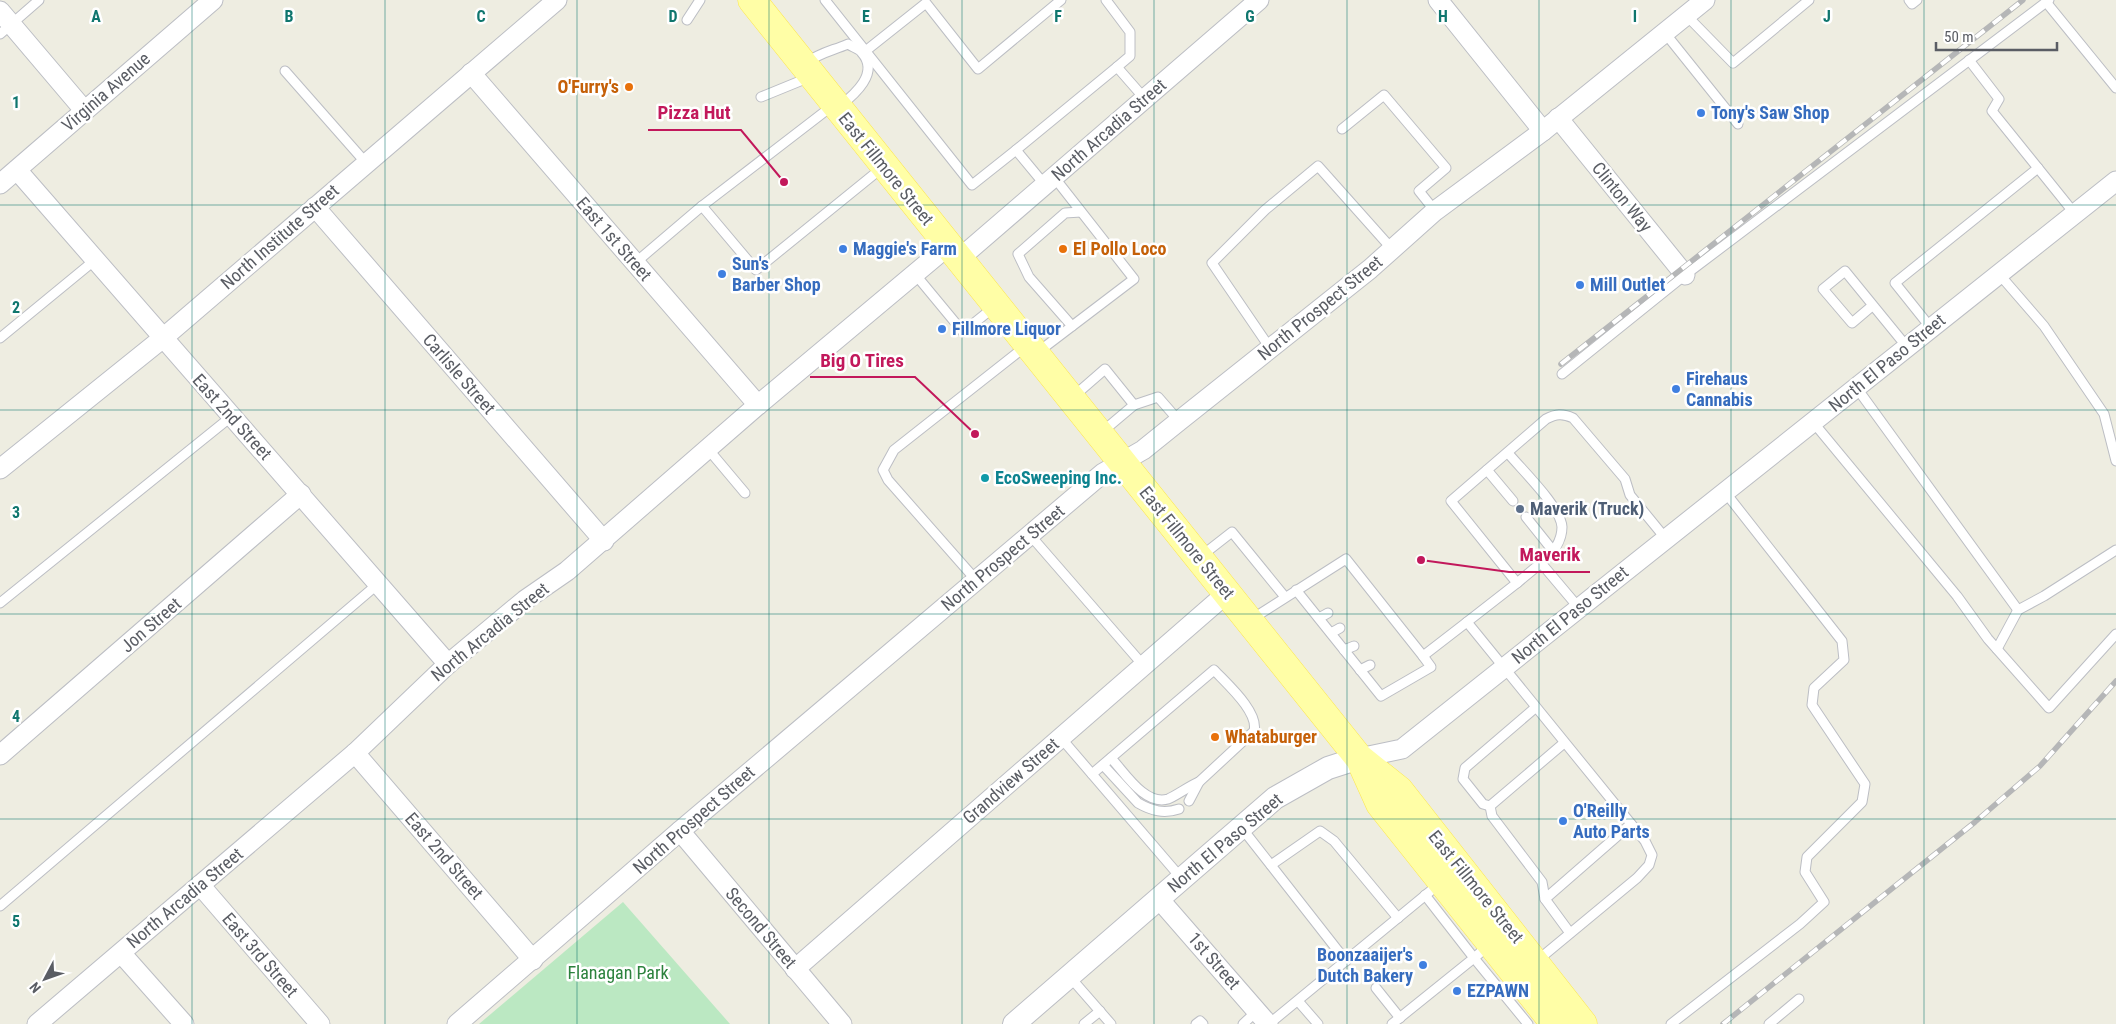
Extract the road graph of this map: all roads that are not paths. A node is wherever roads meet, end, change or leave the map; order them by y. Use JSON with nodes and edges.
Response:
{"nodes":[{"id":1,"x":39,"y":0,"type":"edge"},
{"id":2,"x":213,"y":0,"type":"edge"},
{"id":3,"x":700,"y":0,"type":"edge"},
{"id":4,"x":752,"y":0,"type":"edge"},
{"id":5,"x":825,"y":0,"type":"edge"},
{"id":6,"x":1061,"y":0,"type":"edge"},
{"id":7,"x":1106,"y":0,"type":"edge"},
{"id":8,"x":1259,"y":0,"type":"edge"},
{"id":9,"x":1438,"y":0,"type":"edge"},
{"id":10,"x":1705,"y":0,"type":"edge"},
{"id":11,"x":1809,"y":0,"type":"edge"},
{"id":12,"x":1909,"y":0,"type":"edge"},
{"id":13,"x":1917,"y":0,"type":"edge"},
{"id":14,"x":2047,"y":1,"type":"edge"},
{"id":15,"x":552,"y":2,"type":"edge"},
{"id":16,"x":924,"y":2,"type":"edge"},
{"id":17,"x":1686,"y":15,"type":"junction"},
{"id":18,"x":687,"y":20,"type":"dead end"},
{"id":19,"x":4,"y":23,"type":"edge"},
{"id":20,"x":1665,"y":33,"type":"junction"},
{"id":21,"x":864,"y":51,"type":"junction"},
{"id":22,"x":1969,"y":60,"type":"junction"},
{"id":23,"x":1117,"y":67,"type":"junction"},
{"id":24,"x":808,"y":70,"type":"junction"},
{"id":25,"x":285,"y":71,"type":"dead end"},
{"id":26,"x":471,"y":73,"type":"junction"},
{"id":27,"x":2116,"y":88,"type":"edge"},
{"id":28,"x":761,"y":97,"type":"dead end"},
{"id":29,"x":1145,"y":99,"type":"junction"},
{"id":30,"x":836,"y":106,"type":"junction"},
{"id":31,"x":84,"y":110,"type":"junction"},
{"id":32,"x":1558,"y":118,"type":"junction"},
{"id":33,"x":1738,"y":124,"type":"dead end"},
{"id":34,"x":1342,"y":129,"type":"dead end"},
{"id":35,"x":1543,"y":130,"type":"junction"},
{"id":36,"x":1016,"y":150,"type":"junction"},
{"id":37,"x":366,"y":164,"type":"junction"},
{"id":38,"x":884,"y":166,"type":"junction"},
{"id":39,"x":2038,"y":168,"type":"junction"},
{"id":40,"x":17,"y":170,"type":"junction"},
{"id":41,"x":1049,"y":181,"type":"junction"},
{"id":42,"x":2116,"y":181,"type":"edge"},
{"id":43,"x":0,"y":184,"type":"edge"},
{"id":44,"x":702,"y":206,"type":"junction"},
{"id":45,"x":315,"y":208,"type":"junction"},
{"id":46,"x":1435,"y":211,"type":"junction"},
{"id":47,"x":1081,"y":212,"type":"junction"},
{"id":48,"x":2074,"y":214,"type":"junction"},
{"id":49,"x":1392,"y":249,"type":"junction"},
{"id":50,"x":954,"y":253,"type":"junction"},
{"id":51,"x":95,"y":260,"type":"junction"},
{"id":52,"x":635,"y":263,"type":"junction"},
{"id":53,"x":915,"y":274,"type":"junction"},
{"id":54,"x":1999,"y":274,"type":"junction"},
{"id":55,"x":1685,"y":275,"type":"junction"},
{"id":56,"x":996,"y":305,"type":"junction"},
{"id":57,"x":1872,"y":306,"type":"junction"},
{"id":58,"x":1072,"y":326,"type":"junction"},
{"id":59,"x":1931,"y":328,"type":"junction"},
{"id":60,"x":0,"y":338,"type":"edge"},
{"id":61,"x":163,"y":338,"type":"junction"},
{"id":62,"x":1907,"y":347,"type":"junction"},
{"id":63,"x":1270,"y":348,"type":"junction"},
{"id":64,"x":1032,"y":349,"type":"junction"},
{"id":65,"x":1562,"y":374,"type":"dead end"},
{"id":66,"x":1856,"y":388,"type":"junction"},
{"id":67,"x":1071,"y":398,"type":"junction"},
{"id":68,"x":758,"y":405,"type":"junction"},
{"id":69,"x":1134,"y":405,"type":"junction"},
{"id":70,"x":232,"y":416,"type":"junction"},
{"id":71,"x":1179,"y":421,"type":"junction"},
{"id":72,"x":1813,"y":422,"type":"junction"},
{"id":73,"x":1100,"y":434,"type":"junction"},
{"id":74,"x":708,"y":449,"type":"junction"},
{"id":75,"x":1508,"y":453,"type":"junction"},
{"id":76,"x":2116,"y":460,"type":"edge"},
{"id":77,"x":1122,"y":461,"type":"junction"},
{"id":78,"x":0,"y":469,"type":"edge"},
{"id":79,"x":1487,"y":470,"type":"junction"},
{"id":80,"x":1725,"y":492,"type":"junction"},
{"id":81,"x":745,"y":493,"type":"dead end"},
{"id":82,"x":301,"y":494,"type":"junction"},
{"id":83,"x":1513,"y":501,"type":"dead end"},
{"id":84,"x":1526,"y":517,"type":"dead end"},
{"id":85,"x":1030,"y":534,"type":"junction"},
{"id":86,"x":1666,"y":539,"type":"junction"},
{"id":87,"x":604,"y":541,"type":"junction"},
{"id":88,"x":2116,"y":550,"type":"edge"},
{"id":89,"x":1554,"y":552,"type":"junction"},
{"id":90,"x":1199,"y":558,"type":"junction"},
{"id":91,"x":1541,"y":563,"type":"junction"},
{"id":92,"x":976,"y":580,"type":"junction"},
{"id":93,"x":379,"y":583,"type":"junction"},
{"id":94,"x":1517,"y":583,"type":"junction"},
{"id":95,"x":1296,"y":590,"type":"junction"},
{"id":96,"x":1372,"y":592,"type":"junction"},
{"id":97,"x":1227,"y":593,"type":"junction"},
{"id":98,"x":1363,"y":596,"type":"dead end"},
{"id":99,"x":1285,"y":597,"type":"junction"},
{"id":100,"x":0,"y":603,"type":"edge"},
{"id":101,"x":1384,"y":608,"type":"junction"},
{"id":102,"x":1579,"y":608,"type":"junction"},
{"id":103,"x":2018,"y":610,"type":"junction"},
{"id":104,"x":1376,"y":612,"type":"dead end"},
{"id":105,"x":1328,"y":613,"type":"dead end"},
{"id":106,"x":1319,"y":618,"type":"junction"},
{"id":107,"x":1250,"y":621,"type":"junction"},
{"id":108,"x":1467,"y":622,"type":"junction"},
{"id":109,"x":1340,"y":628,"type":"dead end"},
{"id":110,"x":1331,"y":633,"type":"junction"},
{"id":111,"x":2116,"y":634,"type":"edge"},
{"id":112,"x":1414,"y":645,"type":"junction"},
{"id":113,"x":1354,"y":646,"type":"dead end"},
{"id":114,"x":1997,"y":648,"type":"junction"},
{"id":115,"x":1405,"y":649,"type":"dead end"},
{"id":116,"x":1344,"y":650,"type":"junction"},
{"id":117,"x":1423,"y":656,"type":"junction"},
{"id":118,"x":448,"y":664,"type":"junction"},
{"id":119,"x":1142,"y":665,"type":"junction"},
{"id":120,"x":1370,"y":665,"type":"dead end"},
{"id":121,"x":1503,"y":669,"type":"junction"},
{"id":122,"x":1360,"y":670,"type":"junction"},
{"id":123,"x":1535,"y":708,"type":"junction"},
{"id":124,"x":1061,"y":738,"type":"junction"},
{"id":125,"x":1564,"y":743,"type":"junction"},
{"id":126,"x":355,"y":753,"type":"junction"},
{"id":127,"x":0,"y":755,"type":"edge"},
{"id":128,"x":1111,"y":758,"type":"junction"},
{"id":129,"x":1359,"y":758,"type":"junction"},
{"id":130,"x":1103,"y":765,"type":"junction"},
{"id":131,"x":1092,"y":774,"type":"junction"},
{"id":132,"x":1199,"y":782,"type":"junction"},
{"id":133,"x":1189,"y":800,"type":"dead end"},
{"id":134,"x":1490,"y":806,"type":"junction"},
{"id":135,"x":1179,"y":809,"type":"dead end"},
{"id":136,"x":1631,"y":824,"type":"junction"},
{"id":137,"x":1241,"y":827,"type":"junction"},
{"id":138,"x":680,"y":831,"type":"junction"},
{"id":139,"x":1271,"y":865,"type":"junction"},
{"id":140,"x":1182,"y":879,"type":"junction"},
{"id":141,"x":200,"y":886,"type":"junction"},
{"id":142,"x":1434,"y":889,"type":"junction"},
{"id":143,"x":1159,"y":899,"type":"junction"},
{"id":144,"x":1545,"y":899,"type":"junction"},
{"id":145,"x":0,"y":906,"type":"edge"},
{"id":146,"x":1398,"y":918,"type":"junction"},
{"id":147,"x":1570,"y":933,"type":"junction"},
{"id":148,"x":1483,"y":950,"type":"junction"},
{"id":149,"x":121,"y":953,"type":"junction"},
{"id":150,"x":533,"y":960,"type":"junction"},
{"id":151,"x":1346,"y":961,"type":"junction"},
{"id":152,"x":1536,"y":962,"type":"junction"},
{"id":153,"x":795,"y":969,"type":"junction"},
{"id":154,"x":1069,"y":976,"type":"junction"},
{"id":155,"x":1376,"y":988,"type":"dead end"},
{"id":156,"x":1799,"y":999,"type":"dead end"},
{"id":157,"x":1298,"y":1000,"type":"junction"},
{"id":158,"x":1100,"y":1011,"type":"junction"},
{"id":159,"x":1400,"y":1018,"type":"junction"},
{"id":160,"x":1265,"y":1020,"type":"edge"},
{"id":161,"x":37,"y":1024,"type":"edge"},
{"id":162,"x":184,"y":1024,"type":"edge"},
{"id":163,"x":320,"y":1024,"type":"edge"},
{"id":164,"x":458,"y":1024,"type":"edge"},
{"id":165,"x":842,"y":1024,"type":"edge"},
{"id":166,"x":1014,"y":1024,"type":"edge"},
{"id":167,"x":1084,"y":1024,"type":"edge"},
{"id":168,"x":1111,"y":1024,"type":"edge"},
{"id":169,"x":1196,"y":1024,"type":"edge"},
{"id":170,"x":1203,"y":1024,"type":"edge"},
{"id":171,"x":1243,"y":1024,"type":"edge"},
{"id":172,"x":1318,"y":1024,"type":"edge"},
{"id":173,"x":1392,"y":1024,"type":"edge"},
{"id":174,"x":1528,"y":1024,"type":"edge"},
{"id":175,"x":1555,"y":1024,"type":"edge"},
{"id":176,"x":1583,"y":1024,"type":"edge"},
{"id":177,"x":1671,"y":1024,"type":"edge"},
{"id":178,"x":1769,"y":1024,"type":"edge"}],
"edges":[{"from":1,"to":19,"type":"lane"},
{"from":2,"to":31,"type":"street","name":"Virginia Avenue"},
{"from":3,"to":18,"type":"lane"},
{"from":4,"to":24,"type":"main road","name":"East Fillmore Street"},
{"from":5,"to":21,"type":"lane"},
{"from":6,"to":16,"type":"lane"},
{"from":7,"to":23,"type":"lane"},
{"from":8,"to":29,"type":"street","name":"North Arcadia Street"},
{"from":9,"to":35,"type":"street"},
{"from":10,"to":17,"type":"street","name":"North Prospect Street"},
{"from":11,"to":17,"type":"lane"},
{"from":12,"to":13,"type":"lane"},
{"from":14,"to":22,"type":"lane"},
{"from":14,"to":27,"type":"lane"},
{"from":15,"to":26,"type":"street","name":"North Institute Street"},
{"from":16,"to":21,"type":"lane"},
{"from":17,"to":20,"type":"street","name":"North Prospect Street"},
{"from":19,"to":31,"type":"street"},
{"from":20,"to":32,"type":"street","name":"North Prospect Street"},
{"from":20,"to":33,"type":"lane"},
{"from":21,"to":24,"type":"lane"},
{"from":21,"to":30,"type":"lane"},
{"from":21,"to":36,"type":"lane"},
{"from":22,"to":39,"type":"lane"},
{"from":22,"to":55,"type":"lane"},
{"from":23,"to":29,"type":"lane"},
{"from":23,"to":36,"type":"lane"},
{"from":24,"to":28,"type":"lane"},
{"from":24,"to":30,"type":"main road","name":"East Fillmore Street"},
{"from":25,"to":37,"type":"lane"},
{"from":26,"to":37,"type":"street","name":"North Institute Street"},
{"from":26,"to":52,"type":"street","name":"East 1st Street"},
{"from":29,"to":41,"type":"street","name":"North Arcadia Street"},
{"from":30,"to":38,"type":"main road","name":"East Fillmore Street"},
{"from":30,"to":44,"type":"lane"},
{"from":31,"to":40,"type":"street","name":"Virginia Avenue"},
{"from":32,"to":35,"type":"street","name":"North Prospect Street"},
{"from":32,"to":55,"type":"street","name":"Clinton Way"},
{"from":34,"to":46,"type":"lane"},
{"from":35,"to":46,"type":"street","name":"North Prospect Street"},
{"from":36,"to":41,"type":"lane"},
{"from":37,"to":45,"type":"street","name":"North Institute Street"},
{"from":38,"to":44,"type":"lane"},
{"from":38,"to":50,"type":"main road","name":"East Fillmore Street"},
{"from":39,"to":48,"type":"lane"},
{"from":39,"to":59,"type":"lane"},
{"from":40,"to":43,"type":"street","name":"Virginia Avenue"},
{"from":40,"to":51,"type":"street","name":"East 2nd Street"},
{"from":41,"to":47,"type":"lane"},
{"from":41,"to":50,"type":"street","name":"North Arcadia Street"},
{"from":42,"to":48,"type":"street","name":"North El Paso Street"},
{"from":44,"to":52,"type":"lane"},
{"from":45,"to":61,"type":"street","name":"North Institute Street"},
{"from":45,"to":87,"type":"street","name":"Carlisle Street"},
{"from":46,"to":49,"type":"street","name":"North Prospect Street"},
{"from":47,"to":58,"type":"lane"},
{"from":47,"to":58,"type":"lane"},
{"from":48,"to":54,"type":"street","name":"North El Paso Street"},
{"from":49,"to":63,"type":"street","name":"North Prospect Street"},
{"from":49,"to":63,"type":"lane"},
{"from":50,"to":53,"type":"street","name":"North Arcadia Street"},
{"from":50,"to":56,"type":"main road","name":"East Fillmore Street"},
{"from":51,"to":60,"type":"lane"},
{"from":51,"to":61,"type":"street","name":"East 2nd Street"},
{"from":52,"to":68,"type":"street","name":"East 1st Street"},
{"from":53,"to":56,"type":"lane"},
{"from":53,"to":68,"type":"street","name":"North Arcadia Street"},
{"from":54,"to":59,"type":"street","name":"North El Paso Street"},
{"from":54,"to":76,"type":"lane"},
{"from":55,"to":65,"type":"lane"},
{"from":56,"to":64,"type":"main road","name":"East Fillmore Street"},
{"from":57,"to":57,"type":"lane"},
{"from":57,"to":62,"type":"lane"},
{"from":58,"to":64,"type":"lane"},
{"from":59,"to":62,"type":"street","name":"North El Paso Street"},
{"from":61,"to":70,"type":"street","name":"East 2nd Street"},
{"from":61,"to":78,"type":"street","name":"North Institute Street"},
{"from":62,"to":66,"type":"street","name":"North El Paso Street"},
{"from":63,"to":71,"type":"street","name":"North Prospect Street"},
{"from":64,"to":67,"type":"main road","name":"East Fillmore Street"},
{"from":64,"to":92,"type":"lane"},
{"from":66,"to":72,"type":"street","name":"North El Paso Street"},
{"from":66,"to":103,"type":"lane"},
{"from":67,"to":69,"type":"lane"},
{"from":67,"to":73,"type":"main road","name":"East Fillmore Street"},
{"from":68,"to":74,"type":"street","name":"North Arcadia Street"},
{"from":69,"to":71,"type":"lane"},
{"from":69,"to":73,"type":"lane"},
{"from":70,"to":82,"type":"street","name":"East 2nd Street"},
{"from":70,"to":100,"type":"lane"},
{"from":71,"to":77,"type":"street","name":"North Prospect Street"},
{"from":72,"to":80,"type":"street","name":"North El Paso Street"},
{"from":72,"to":114,"type":"lane"},
{"from":73,"to":77,"type":"main road","name":"East Fillmore Street"},
{"from":74,"to":81,"type":"lane"},
{"from":74,"to":87,"type":"street","name":"North Arcadia Street"},
{"from":75,"to":79,"type":"lane"},
{"from":75,"to":86,"type":"lane"},
{"from":75,"to":89,"type":"lane"},
{"from":77,"to":85,"type":"street","name":"North Prospect Street"},
{"from":77,"to":90,"type":"main road","name":"East Fillmore Street"},
{"from":79,"to":83,"type":"lane"},
{"from":79,"to":94,"type":"lane"},
{"from":80,"to":86,"type":"street","name":"North El Paso Street"},
{"from":80,"to":177,"type":"lane"},
{"from":82,"to":93,"type":"street","name":"East 2nd Street"},
{"from":82,"to":127,"type":"street","name":"Jon Street"},
{"from":84,"to":89,"type":"lane"},
{"from":85,"to":92,"type":"street","name":"North Prospect Street"},
{"from":85,"to":119,"type":"lane"},
{"from":86,"to":102,"type":"street","name":"North El Paso Street"},
{"from":87,"to":118,"type":"street","name":"North Arcadia Street"},
{"from":88,"to":103,"type":"lane"},
{"from":89,"to":91,"type":"lane"},
{"from":90,"to":97,"type":"main road","name":"East Fillmore Street"},
{"from":90,"to":99,"type":"lane"},
{"from":91,"to":94,"type":"lane"},
{"from":91,"to":102,"type":"lane"},
{"from":92,"to":138,"type":"street","name":"North Prospect Street"},
{"from":93,"to":118,"type":"street","name":"East 2nd Street"},
{"from":93,"to":145,"type":"lane"},
{"from":94,"to":108,"type":"lane"},
{"from":95,"to":96,"type":"lane"},
{"from":95,"to":99,"type":"lane"},
{"from":95,"to":106,"type":"lane"},
{"from":96,"to":98,"type":"lane"},
{"from":96,"to":101,"type":"lane"},
{"from":97,"to":107,"type":"main road","name":"East Fillmore Street"},
{"from":97,"to":119,"type":"street","name":"Grandview Street"},
{"from":99,"to":107,"type":"lane"},
{"from":101,"to":104,"type":"lane"},
{"from":101,"to":112,"type":"lane"},
{"from":102,"to":121,"type":"street","name":"North El Paso Street"},
{"from":103,"to":114,"type":"lane"},
{"from":105,"to":106,"type":"lane"},
{"from":106,"to":110,"type":"lane"},
{"from":107,"to":129,"type":"main road","name":"East Fillmore Street"},
{"from":108,"to":117,"type":"lane"},
{"from":108,"to":121,"type":"lane"},
{"from":109,"to":110,"type":"lane"},
{"from":110,"to":116,"type":"lane"},
{"from":111,"to":114,"type":"lane"},
{"from":112,"to":115,"type":"lane"},
{"from":112,"to":117,"type":"lane"},
{"from":113,"to":116,"type":"lane"},
{"from":116,"to":122,"type":"lane"},
{"from":117,"to":122,"type":"lane"},
{"from":118,"to":126,"type":"street","name":"North Arcadia Street"},
{"from":119,"to":124,"type":"street","name":"Grandview Street"},
{"from":120,"to":122,"type":"lane"},
{"from":121,"to":123,"type":"lane"},
{"from":121,"to":129,"type":"street","name":"North El Paso Street"},
{"from":123,"to":125,"type":"lane"},
{"from":123,"to":134,"type":"lane"},
{"from":124,"to":131,"type":"lane"},
{"from":124,"to":153,"type":"street","name":"Grandview Street"},
{"from":125,"to":134,"type":"lane"},
{"from":125,"to":136,"type":"lane"},
{"from":126,"to":141,"type":"street","name":"North Arcadia Street"},
{"from":126,"to":150,"type":"street","name":"East 2nd Street"},
{"from":128,"to":130,"type":"lane"},
{"from":128,"to":132,"type":"lane"},
{"from":128,"to":132,"type":"lane"},
{"from":129,"to":137,"type":"street","name":"North El Paso Street"},
{"from":129,"to":142,"type":"main road","name":"East Fillmore Street"},
{"from":129,"to":152,"type":"main road","name":"East Fillmore Street"},
{"from":130,"to":131,"type":"lane"},
{"from":130,"to":135,"type":"lane"},
{"from":131,"to":140,"type":"lane"},
{"from":132,"to":133,"type":"lane"},
{"from":134,"to":144,"type":"lane"},
{"from":136,"to":144,"type":"lane"},
{"from":136,"to":147,"type":"lane"},
{"from":137,"to":139,"type":"lane"},
{"from":137,"to":140,"type":"street","name":"North El Paso Street"},
{"from":138,"to":150,"type":"street","name":"North Prospect Street"},
{"from":138,"to":153,"type":"street","name":"Second Street"},
{"from":139,"to":146,"type":"lane"},
{"from":139,"to":151,"type":"lane"},
{"from":140,"to":143,"type":"street","name":"North El Paso Street"},
{"from":141,"to":149,"type":"street","name":"North Arcadia Street"},
{"from":141,"to":163,"type":"street","name":"East 3rd Street"},
{"from":142,"to":146,"type":"lane"},
{"from":142,"to":148,"type":"main road","name":"East Fillmore Street"},
{"from":143,"to":154,"type":"street","name":"North El Paso Street"},
{"from":143,"to":160,"type":"street","name":"1st Street"},
{"from":144,"to":147,"type":"lane"},
{"from":146,"to":151,"type":"lane"},
{"from":147,"to":152,"type":"lane"},
{"from":148,"to":159,"type":"lane"},
{"from":148,"to":174,"type":"lane"},
{"from":148,"to":175,"type":"main road","name":"East Fillmore Street"},
{"from":149,"to":161,"type":"street","name":"North Arcadia Street"},
{"from":149,"to":162,"type":"street"},
{"from":150,"to":164,"type":"street","name":"North Prospect Street"},
{"from":151,"to":157,"type":"lane"},
{"from":152,"to":176,"type":"main road","name":"East Fillmore Street"},
{"from":153,"to":165,"type":"street","name":"Second Street"},
{"from":154,"to":158,"type":"lane"},
{"from":154,"to":166,"type":"street","name":"North El Paso Street"},
{"from":155,"to":159,"type":"lane"},
{"from":156,"to":178,"type":"lane"},
{"from":157,"to":160,"type":"lane"},
{"from":157,"to":172,"type":"lane"},
{"from":158,"to":167,"type":"lane"},
{"from":158,"to":168,"type":"lane"},
{"from":159,"to":173,"type":"lane"},
{"from":160,"to":171,"type":"lane"},
{"from":169,"to":170,"type":"lane"}]}
